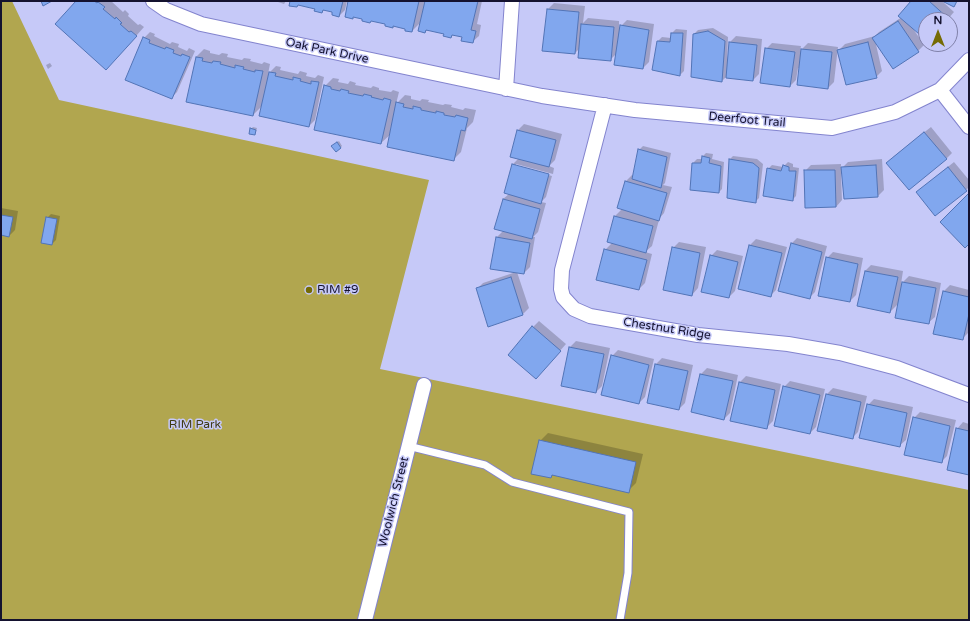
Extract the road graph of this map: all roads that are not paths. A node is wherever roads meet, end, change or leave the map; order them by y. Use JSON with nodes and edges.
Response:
{"nodes":[{"id":1,"x":153,"y":1,"type":"edge"},
{"id":2,"x":512,"y":1,"type":"edge"},
{"id":3,"x":969,"y":60,"type":"edge"},
{"id":4,"x":506,"y":89,"type":"junction"},
{"id":5,"x":940,"y":90,"type":"junction"},
{"id":6,"x":605,"y":105,"type":"junction"},
{"id":7,"x":969,"y":127,"type":"edge"},
{"id":8,"x":424,"y":385,"type":"dead end"},
{"id":9,"x":969,"y":395,"type":"edge"},
{"id":10,"x":408,"y":446,"type":"junction"},
{"id":11,"x":365,"y":620,"type":"edge"},
{"id":12,"x":620,"y":620,"type":"edge"}],
"edges":[{"from":1,"to":4,"type":"street","name":"Oak Park Drive"},
{"from":2,"to":4,"type":"street"},
{"from":3,"to":5,"type":"street","name":"Deerfoot Trail"},
{"from":4,"to":6,"type":"street","name":"Deerfoot Trail"},
{"from":5,"to":6,"type":"street","name":"Deerfoot Trail"},
{"from":5,"to":7,"type":"street"},
{"from":6,"to":9,"type":"street","name":"Chestnut Ridge"},
{"from":8,"to":10,"type":"street","name":"Woolwich Street"},
{"from":10,"to":11,"type":"street","name":"Woolwich Street"},
{"from":10,"to":12,"type":"lane"}]}
